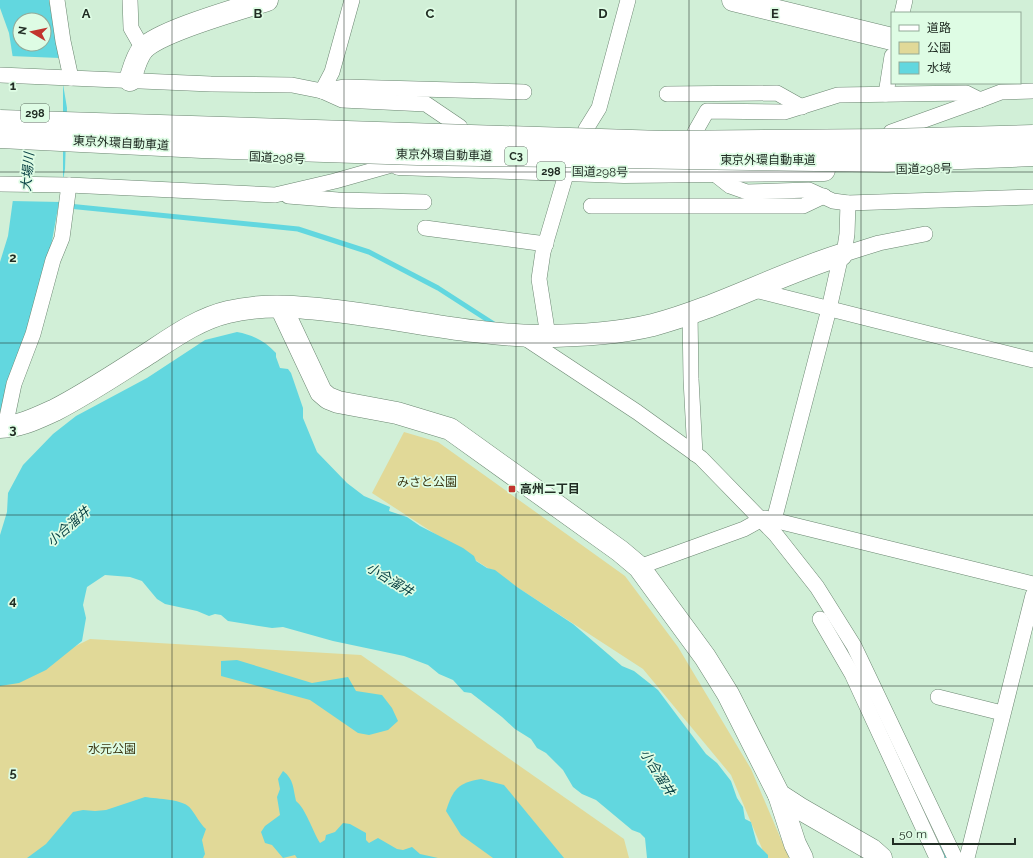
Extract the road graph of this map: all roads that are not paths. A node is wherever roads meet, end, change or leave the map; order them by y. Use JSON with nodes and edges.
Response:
{"nodes":[{"id":1,"x":57,"y":0,"type":"edge"},
{"id":2,"x":130,"y":0,"type":"edge"},
{"id":3,"x":267,"y":0,"type":"edge"},
{"id":4,"x":352,"y":0,"type":"edge"},
{"id":5,"x":628,"y":0,"type":"edge"},
{"id":6,"x":733,"y":0,"type":"edge"},
{"id":7,"x":905,"y":0,"type":"edge"},
{"id":8,"x":902,"y":12,"type":"edge"},
{"id":9,"x":891,"y":40,"type":"edge"},
{"id":10,"x":143,"y":49,"type":"junction"},
{"id":11,"x":891,"y":62,"type":"edge"},
{"id":12,"x":0,"y":76,"type":"edge"},
{"id":13,"x":71,"y":78,"type":"junction"},
{"id":14,"x":130,"y":80,"type":"junction"},
{"id":15,"x":322,"y":91,"type":"junction"},
{"id":16,"x":1033,"y":91,"type":"edge"},
{"id":17,"x":524,"y":92,"type":"dead end"},
{"id":18,"x":667,"y":94,"type":"dead end"},
{"id":19,"x":886,"y":94,"type":"junction"},
{"id":20,"x":980,"y":100,"type":"junction"},
{"id":21,"x":802,"y":107,"type":"junction"},
{"id":22,"x":0,"y":111,"type":"edge"},
{"id":23,"x":0,"y":121,"type":"edge"},
{"id":24,"x":1033,"y":125,"type":"edge"},
{"id":25,"x":460,"y":127,"type":"junction"},
{"id":26,"x":586,"y":129,"type":"junction"},
{"id":27,"x":695,"y":132,"type":"junction"},
{"id":28,"x":891,"y":132,"type":"junction"},
{"id":29,"x":1033,"y":136,"type":"edge"},
{"id":30,"x":0,"y":137,"type":"edge"},
{"id":31,"x":0,"y":146,"type":"edge"},
{"id":32,"x":1033,"y":155,"type":"edge"},
{"id":33,"x":395,"y":164,"type":"junction"},
{"id":34,"x":1033,"y":164,"type":"edge"},
{"id":35,"x":567,"y":171,"type":"junction"},
{"id":36,"x":711,"y":171,"type":"junction"},
{"id":37,"x":0,"y":184,"type":"edge"},
{"id":38,"x":69,"y":185,"type":"junction"},
{"id":39,"x":275,"y":195,"type":"junction"},
{"id":40,"x":824,"y":196,"type":"junction"},
{"id":41,"x":1033,"y":197,"type":"edge"},
{"id":42,"x":424,"y":202,"type":"dead end"},
{"id":43,"x":848,"y":203,"type":"junction"},
{"id":44,"x":591,"y":206,"type":"dead end"},
{"id":45,"x":425,"y":228,"type":"dead end"},
{"id":46,"x":925,"y":234,"type":"dead end"},
{"id":47,"x":546,"y":244,"type":"junction"},
{"id":48,"x":842,"y":254,"type":"junction"},
{"id":49,"x":750,"y":288,"type":"junction"},
{"id":50,"x":281,"y":307,"type":"junction"},
{"id":51,"x":829,"y":309,"type":"junction"},
{"id":52,"x":690,"y":313,"type":"junction"},
{"id":53,"x":521,"y":335,"type":"junction"},
{"id":54,"x":548,"y":336,"type":"junction"},
{"id":55,"x":1033,"y":360,"type":"edge"},
{"id":56,"x":3,"y":427,"type":"edge"},
{"id":57,"x":695,"y":454,"type":"junction"},
{"id":58,"x":766,"y":519,"type":"junction"},
{"id":59,"x":639,"y":567,"type":"junction"},
{"id":60,"x":1033,"y":584,"type":"edge"},
{"id":61,"x":1033,"y":595,"type":"edge"},
{"id":62,"x":820,"y":619,"type":"dead end"},
{"id":63,"x":938,"y":697,"type":"dead end"},
{"id":64,"x":1002,"y":713,"type":"junction"},
{"id":65,"x":779,"y":795,"type":"junction"},
{"id":66,"x":802,"y":858,"type":"edge"},
{"id":67,"x":881,"y":858,"type":"edge"},
{"id":68,"x":937,"y":858,"type":"edge"},
{"id":69,"x":955,"y":858,"type":"edge"},
{"id":70,"x":967,"y":858,"type":"edge"}],
"edges":[{"from":1,"to":13,"type":"street"},
{"from":2,"to":10,"type":"street"},
{"from":3,"to":10,"type":"main road"},
{"from":4,"to":15,"type":"street"},
{"from":5,"to":26,"type":"street"},
{"from":6,"to":9,"type":"main road"},
{"from":7,"to":8,"type":"street"},
{"from":10,"to":14,"type":"main road"},
{"from":11,"to":19,"type":"street"},
{"from":12,"to":13,"type":"street"},
{"from":13,"to":14,"type":"street"},
{"from":14,"to":15,"type":"street"},
{"from":15,"to":17,"type":"street"},
{"from":15,"to":25,"type":"street"},
{"from":16,"to":20,"type":"street"},
{"from":18,"to":21,"type":"street"},
{"from":19,"to":20,"type":"street"},
{"from":19,"to":21,"type":"street"},
{"from":20,"to":28,"type":"street"},
{"from":21,"to":27,"type":"street"},
{"from":22,"to":25,"type":"main road","number":"298"},
{"from":23,"to":29,"type":"main road","name":"東京外環自動車道","number":"C3","bridge":true},
{"from":24,"to":28,"type":"main road","number":"298"},
{"from":25,"to":26,"type":"main road","number":"298"},
{"from":26,"to":27,"type":"main road","number":"298"},
{"from":26,"to":35,"type":"street"},
{"from":27,"to":28,"type":"main road","number":"298"},
{"from":30,"to":32,"type":"main road","name":"東京外環自動車道","number":"C3","bridge":true},
{"from":31,"to":33,"type":"main road","name":"国道298号","number":"298"},
{"from":33,"to":35,"type":"main road","name":"国道298号","number":"298"},
{"from":33,"to":39,"type":"street"},
{"from":34,"to":36,"type":"main road","name":"国道298号","number":"298"},
{"from":35,"to":36,"type":"main road","name":"国道298号","number":"298"},
{"from":35,"to":47,"type":"street"},
{"from":36,"to":40,"type":"street"},
{"from":37,"to":38,"type":"street"},
{"from":38,"to":39,"type":"street"},
{"from":38,"to":56,"type":"street"},
{"from":39,"to":42,"type":"street"},
{"from":40,"to":43,"type":"street"},
{"from":40,"to":44,"type":"street"},
{"from":41,"to":43,"type":"street"},
{"from":43,"to":48,"type":"street"},
{"from":45,"to":47,"type":"street"},
{"from":46,"to":48,"type":"street"},
{"from":47,"to":54,"type":"street"},
{"from":48,"to":49,"type":"main road"},
{"from":48,"to":51,"type":"street"},
{"from":49,"to":51,"type":"street"},
{"from":49,"to":52,"type":"main road"},
{"from":50,"to":53,"type":"main road"},
{"from":50,"to":56,"type":"main road"},
{"from":50,"to":59,"type":"main road"},
{"from":51,"to":55,"type":"street"},
{"from":51,"to":58,"type":"street"},
{"from":52,"to":54,"type":"main road"},
{"from":52,"to":57,"type":"street"},
{"from":53,"to":54,"type":"main road"},
{"from":53,"to":57,"type":"street"},
{"from":57,"to":58,"type":"street"},
{"from":58,"to":59,"type":"street"},
{"from":58,"to":60,"type":"street"},
{"from":58,"to":69,"type":"street"},
{"from":59,"to":65,"type":"main road"},
{"from":61,"to":64,"type":"street"},
{"from":62,"to":68,"type":"street"},
{"from":63,"to":64,"type":"street"},
{"from":64,"to":70,"type":"street"},
{"from":65,"to":66,"type":"main road"},
{"from":65,"to":67,"type":"main road"}]}
